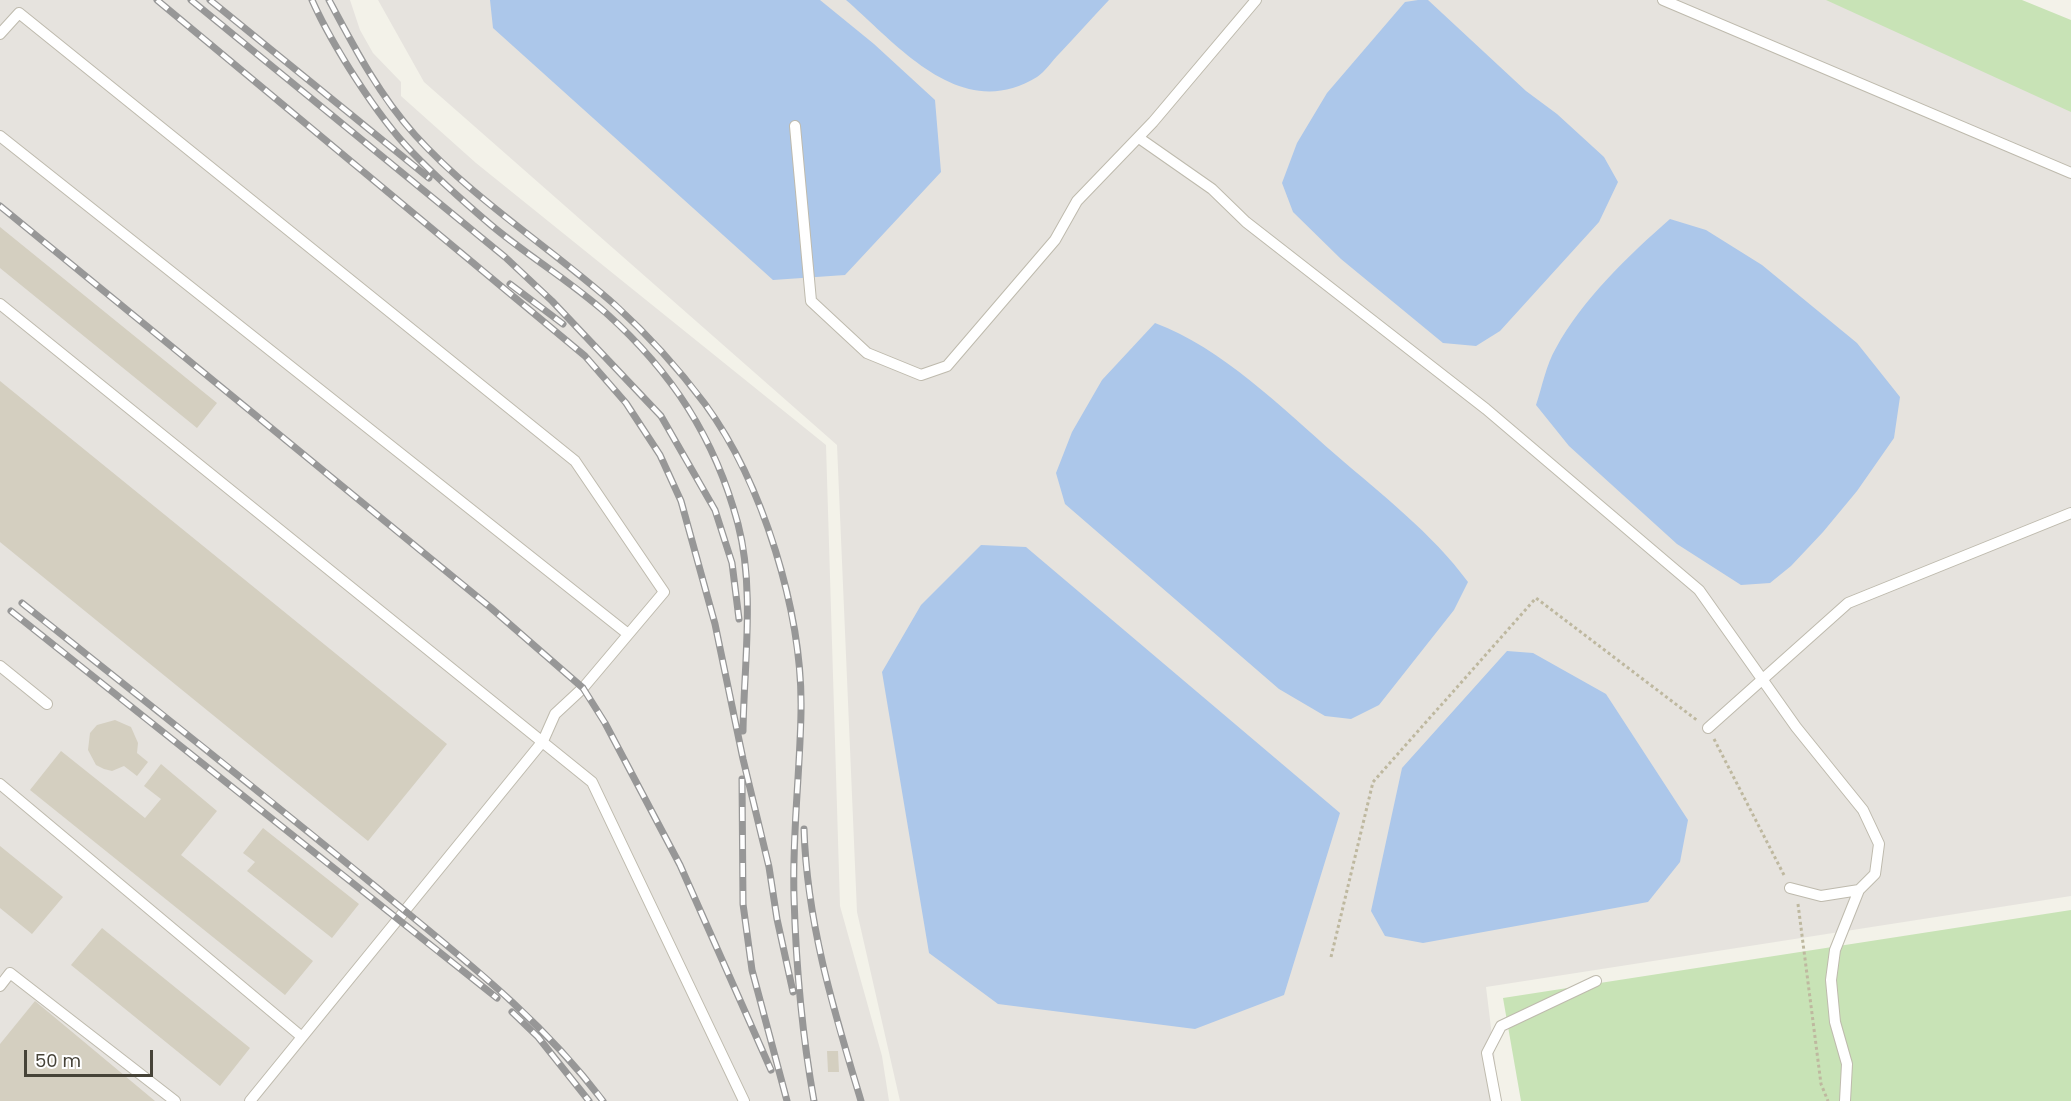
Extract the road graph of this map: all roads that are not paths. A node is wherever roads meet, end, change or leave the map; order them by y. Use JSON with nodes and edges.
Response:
{"nodes":[{"id":1,"x":1256,"y":0,"type":"edge"},
{"id":2,"x":1663,"y":0,"type":"edge"},
{"id":3,"x":0,"y":34,"type":"edge"},
{"id":4,"x":795,"y":126,"type":"dead end"},
{"id":5,"x":0,"y":136,"type":"edge"},
{"id":6,"x":1138,"y":138,"type":"junction"},
{"id":7,"x":2071,"y":173,"type":"edge"},
{"id":8,"x":0,"y":304,"type":"edge"},
{"id":9,"x":2071,"y":513,"type":"edge"},
{"id":10,"x":628,"y":634,"type":"junction"},
{"id":11,"x":0,"y":666,"type":"edge"},
{"id":12,"x":1764,"y":678,"type":"junction"},
{"id":13,"x":47,"y":704,"type":"dead end"},
{"id":14,"x":1708,"y":728,"type":"road end"},
{"id":15,"x":543,"y":741,"type":"junction"},
{"id":16,"x":0,"y":784,"type":"edge"},
{"id":17,"x":1790,"y":888,"type":"road end"},
{"id":18,"x":1859,"y":890,"type":"junction"},
{"id":19,"x":0,"y":965,"type":"edge"},
{"id":20,"x":10,"y":973,"type":"junction"},
{"id":21,"x":1596,"y":981,"type":"dead end"},
{"id":22,"x":0,"y":986,"type":"edge"},
{"id":23,"x":302,"y":1037,"type":"junction"},
{"id":24,"x":175,"y":1101,"type":"edge"},
{"id":25,"x":250,"y":1101,"type":"edge"},
{"id":26,"x":744,"y":1101,"type":"edge"},
{"id":27,"x":1496,"y":1101,"type":"edge"},
{"id":28,"x":1845,"y":1101,"type":"edge"}],
"edges":[{"from":1,"to":6,"type":"lane"},
{"from":2,"to":7,"type":"lane"},
{"from":3,"to":10,"type":"lane"},
{"from":4,"to":6,"type":"lane"},
{"from":5,"to":10,"type":"lane"},
{"from":6,"to":12,"type":"lane"},
{"from":8,"to":15,"type":"lane"},
{"from":9,"to":12,"type":"lane"},
{"from":10,"to":15,"type":"lane"},
{"from":11,"to":13,"type":"lane"},
{"from":12,"to":14,"type":"lane"},
{"from":12,"to":18,"type":"lane"},
{"from":15,"to":23,"type":"lane"},
{"from":15,"to":26,"type":"lane"},
{"from":16,"to":23,"type":"lane"},
{"from":17,"to":18,"type":"lane"},
{"from":18,"to":28,"type":"lane"},
{"from":19,"to":20,"type":"lane"},
{"from":20,"to":22,"type":"lane"},
{"from":20,"to":24,"type":"lane"},
{"from":21,"to":27,"type":"lane"},
{"from":23,"to":25,"type":"lane"}]}
